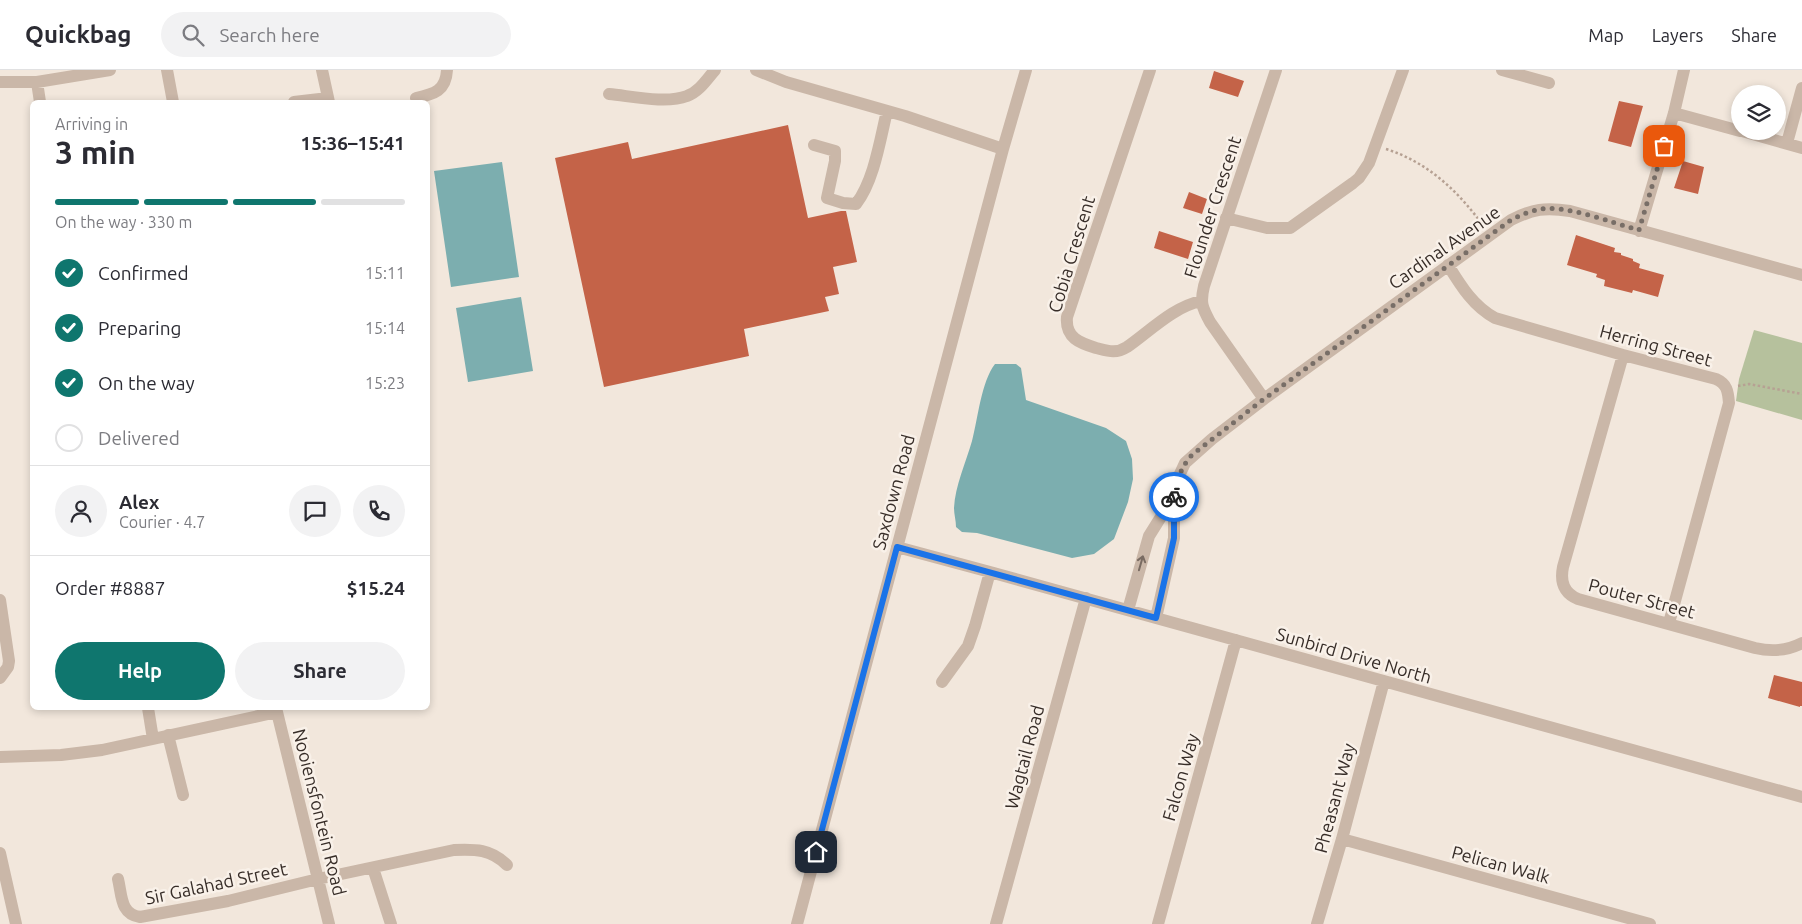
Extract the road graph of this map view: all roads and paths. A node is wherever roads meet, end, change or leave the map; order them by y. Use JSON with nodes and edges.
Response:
{"nodes":[{"id":1,"x":110,"y":70,"type":"edge"},
{"id":2,"x":167,"y":70,"type":"edge"},
{"id":3,"x":322,"y":70,"type":"edge"},
{"id":4,"x":447,"y":70,"type":"edge"},
{"id":5,"x":715,"y":70,"type":"edge"},
{"id":6,"x":756,"y":70,"type":"edge"},
{"id":7,"x":1026,"y":70,"type":"edge"},
{"id":8,"x":1150,"y":70,"type":"edge"},
{"id":9,"x":1275,"y":70,"type":"edge"},
{"id":10,"x":1403,"y":70,"type":"edge"},
{"id":11,"x":1502,"y":70,"type":"edge"},
{"id":12,"x":1684,"y":70,"type":"edge"},
{"id":13,"x":0,"y":82,"type":"edge"},
{"id":14,"x":37,"y":82,"type":"junction"},
{"id":15,"x":1549,"y":83,"type":"dead end"},
{"id":16,"x":1802,"y":88,"type":"edge"},
{"id":17,"x":609,"y":94,"type":"dead end"},
{"id":18,"x":416,"y":98,"type":"dead end"},
{"id":19,"x":40,"y":100,"type":"edge"},
{"id":20,"x":173,"y":100,"type":"edge"},
{"id":21,"x":328,"y":100,"type":"edge"},
{"id":22,"x":887,"y":111,"type":"junction"},
{"id":23,"x":1674,"y":112,"type":"junction"},
{"id":24,"x":1731,"y":128,"type":"edge"},
{"id":25,"x":1776,"y":140,"type":"edge"},
{"id":26,"x":1787,"y":143,"type":"junction"},
{"id":27,"x":814,"y":145,"type":"dead end"},
{"id":28,"x":1376,"y":145,"type":"junction"},
{"id":29,"x":1802,"y":148,"type":"edge"},
{"id":30,"x":1003,"y":149,"type":"junction"},
{"id":31,"x":1226,"y":218,"type":"junction"},
{"id":32,"x":1639,"y":230,"type":"junction"},
{"id":33,"x":1489,"y":236,"type":"junction"},
{"id":34,"x":1448,"y":265,"type":"junction"},
{"id":35,"x":1802,"y":276,"type":"edge"},
{"id":36,"x":1201,"y":301,"type":"junction"},
{"id":37,"x":1623,"y":355,"type":"junction"},
{"id":38,"x":1727,"y":388,"type":"junction"},
{"id":39,"x":1802,"y":394,"type":"edge"},
{"id":40,"x":1264,"y":399,"type":"junction"},
{"id":41,"x":1174,"y":496,"type":"junction"},
{"id":42,"x":897,"y":547,"type":"junction"},
{"id":43,"x":990,"y":572,"type":"junction"},
{"id":44,"x":1086,"y":598,"type":"junction"},
{"id":45,"x":0,"y":600,"type":"edge"},
{"id":46,"x":1128,"y":610,"type":"junction"},
{"id":47,"x":1156,"y":618,"type":"junction"},
{"id":48,"x":1669,"y":623,"type":"junction"},
{"id":49,"x":1236,"y":640,"type":"junction"},
{"id":50,"x":1802,"y":643,"type":"edge"},
{"id":51,"x":2,"y":675,"type":"edge"},
{"id":52,"x":1384,"y":681,"type":"junction"},
{"id":53,"x":942,"y":682,"type":"dead end"},
{"id":54,"x":148,"y":710,"type":"edge"},
{"id":55,"x":277,"y":710,"type":"edge"},
{"id":56,"x":168,"y":735,"type":"junction"},
{"id":57,"x":153,"y":738,"type":"junction"},
{"id":58,"x":0,"y":757,"type":"edge"},
{"id":59,"x":183,"y":795,"type":"dead end"},
{"id":60,"x":1802,"y":797,"type":"edge"},
{"id":61,"x":1342,"y":840,"type":"junction"},
{"id":62,"x":0,"y":853,"type":"edge"},
{"id":63,"x":507,"y":865,"type":"dead end"},
{"id":64,"x":373,"y":868,"type":"junction"},
{"id":65,"x":118,"y":879,"type":"dead end"},
{"id":66,"x":318,"y":879,"type":"junction"},
{"id":67,"x":16,"y":924,"type":"edge"},
{"id":68,"x":329,"y":924,"type":"edge"},
{"id":69,"x":391,"y":924,"type":"edge"},
{"id":70,"x":797,"y":924,"type":"edge"},
{"id":71,"x":996,"y":924,"type":"edge"},
{"id":72,"x":1158,"y":924,"type":"edge"},
{"id":73,"x":1317,"y":924,"type":"edge"},
{"id":74,"x":1650,"y":924,"type":"edge"}],
"edges":[{"from":1,"to":14,"type":"street"},
{"from":2,"to":20,"type":"street"},
{"from":3,"to":21,"type":"street"},
{"from":4,"to":18,"type":"street"},
{"from":5,"to":17,"type":"street"},
{"from":6,"to":22,"type":"street"},
{"from":7,"to":30,"type":"street","name":"Saxdown Road"},
{"from":8,"to":36,"type":"street","name":"Cobia Crescent"},
{"from":9,"to":31,"type":"street","name":"Flounder Crescent"},
{"from":10,"to":28,"type":"street"},
{"from":11,"to":15,"type":"street"},
{"from":12,"to":23,"type":"street"},
{"from":13,"to":14,"type":"street"},
{"from":14,"to":19,"type":"street"},
{"from":16,"to":26,"type":"street"},
{"from":22,"to":27,"type":"street"},
{"from":22,"to":30,"type":"street"},
{"from":23,"to":24,"type":"street"},
{"from":23,"to":32,"type":"street"},
{"from":25,"to":26,"type":"street"},
{"from":26,"to":29,"type":"street"},
{"from":28,"to":31,"type":"street"},
{"from":28,"to":33,"type":"path"},
{"from":30,"to":42,"type":"street","name":"Saxdown Road"},
{"from":31,"to":36,"type":"street","name":"Flounder Crescent"},
{"from":32,"to":33,"type":"street","name":"Cardinal Avenue"},
{"from":32,"to":35,"type":"street","name":"Cardinal Avenue"},
{"from":33,"to":34,"type":"street","name":"Cardinal Avenue"},
{"from":34,"to":37,"type":"street","name":"Herring Street"},
{"from":34,"to":40,"type":"street","name":"Cardinal Avenue"},
{"from":36,"to":40,"type":"street","name":"Flounder Crescent"},
{"from":37,"to":38,"type":"street","name":"Herring Street"},
{"from":37,"to":48,"type":"street","name":"Pouter Street"},
{"from":38,"to":39,"type":"path"},
{"from":38,"to":48,"type":"street","name":"Herring Street"},
{"from":40,"to":41,"type":"street","name":"Cardinal Avenue"},
{"from":46,"to":41,"type":"street","name":"Cardinal Avenue","one_way":true},
{"from":41,"to":47,"type":"street","name":"Cardinal Avenue"},
{"from":42,"to":43,"type":"street","name":"Sunbird Drive North"},
{"from":42,"to":70,"type":"street","name":"Saxdown Road"},
{"from":43,"to":44,"type":"street","name":"Sunbird Drive North"},
{"from":43,"to":53,"type":"street"},
{"from":44,"to":46,"type":"street","name":"Sunbird Drive North"},
{"from":44,"to":71,"type":"street","name":"Wagtail Road"},
{"from":45,"to":51,"type":"street"},
{"from":46,"to":47,"type":"street","name":"Sunbird Drive North"},
{"from":47,"to":49,"type":"street","name":"Sunbird Drive North"},
{"from":48,"to":50,"type":"street","name":"Pouter Street"},
{"from":49,"to":52,"type":"street","name":"Sunbird Drive North"},
{"from":49,"to":72,"type":"street","name":"Falcon Way"},
{"from":52,"to":60,"type":"street","name":"Sunbird Drive North"},
{"from":52,"to":61,"type":"street","name":"Pheasant Way"},
{"from":54,"to":57,"type":"street"},
{"from":55,"to":56,"type":"street"},
{"from":55,"to":66,"type":"street","name":"Nooiensfontein Road"},
{"from":56,"to":57,"type":"street"},
{"from":56,"to":59,"type":"street"},
{"from":57,"to":58,"type":"street"},
{"from":61,"to":73,"type":"street","name":"Pheasant Way"},
{"from":61,"to":74,"type":"street","name":"Pelican Walk"},
{"from":62,"to":67,"type":"street"},
{"from":63,"to":64,"type":"street"},
{"from":64,"to":66,"type":"street"},
{"from":64,"to":69,"type":"street"},
{"from":65,"to":66,"type":"street","name":"Sir Galahad Street"},
{"from":66,"to":68,"type":"street","name":"Nooiensfontein Road"}]}
